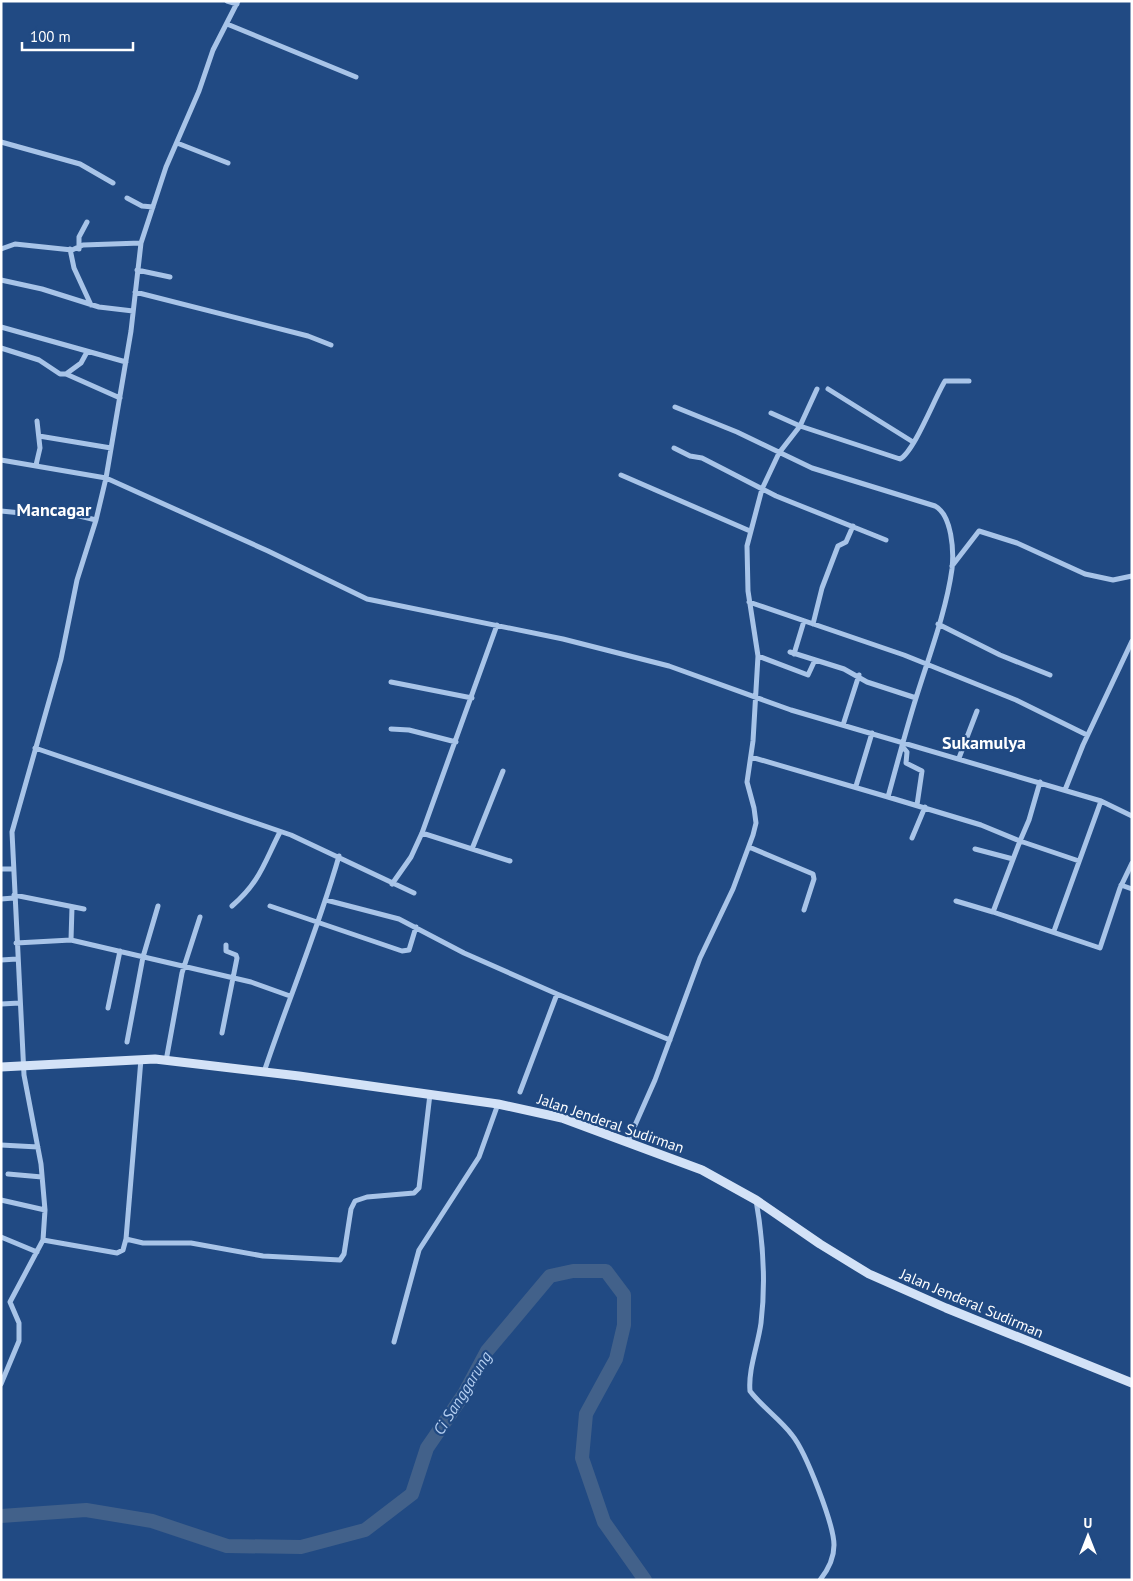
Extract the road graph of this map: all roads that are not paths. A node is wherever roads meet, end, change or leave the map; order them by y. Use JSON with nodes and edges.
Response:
{"nodes":[{"id":1,"x":227,"y":1,"type":"edge"},
{"id":2,"x":238,"y":3,"type":"edge"},
{"id":3,"x":227,"y":24,"type":"junction"},
{"id":4,"x":356,"y":77,"type":"dead end"},
{"id":5,"x":1,"y":142,"type":"edge"},
{"id":6,"x":177,"y":143,"type":"junction"},
{"id":7,"x":228,"y":163,"type":"dead end"},
{"id":8,"x":113,"y":183,"type":"dead end"},
{"id":9,"x":127,"y":198,"type":"dead end"},
{"id":10,"x":153,"y":207,"type":"junction"},
{"id":11,"x":87,"y":222,"type":"dead end"},
{"id":12,"x":141,"y":243,"type":"junction"},
{"id":13,"x":1,"y":249,"type":"edge"},
{"id":14,"x":74,"y":249,"type":"junction"},
{"id":15,"x":138,"y":270,"type":"junction"},
{"id":16,"x":170,"y":277,"type":"dead end"},
{"id":17,"x":1,"y":280,"type":"edge"},
{"id":18,"x":135,"y":292,"type":"junction"},
{"id":19,"x":94,"y":305,"type":"junction"},
{"id":20,"x":133,"y":311,"type":"junction"},
{"id":21,"x":1,"y":327,"type":"edge"},
{"id":22,"x":331,"y":345,"type":"dead end"},
{"id":23,"x":1,"y":348,"type":"edge"},
{"id":24,"x":85,"y":351,"type":"junction"},
{"id":25,"x":126,"y":362,"type":"junction"},
{"id":26,"x":66,"y":374,"type":"junction"},
{"id":27,"x":969,"y":381,"type":"dead end"},
{"id":28,"x":817,"y":389,"type":"dead end"},
{"id":29,"x":828,"y":389,"type":"dead end"},
{"id":30,"x":120,"y":398,"type":"junction"},
{"id":31,"x":675,"y":407,"type":"dead end"},
{"id":32,"x":771,"y":412,"type":"dead end"},
{"id":33,"x":37,"y":421,"type":"dead end"},
{"id":34,"x":800,"y":426,"type":"junction"},
{"id":35,"x":43,"y":437,"type":"junction"},
{"id":36,"x":912,"y":442,"type":"junction"},
{"id":37,"x":111,"y":448,"type":"junction"},
{"id":38,"x":674,"y":448,"type":"dead end"},
{"id":39,"x":779,"y":453,"type":"junction"},
{"id":40,"x":1,"y":460,"type":"edge"},
{"id":41,"x":36,"y":465,"type":"junction"},
{"id":42,"x":621,"y":475,"type":"dead end"},
{"id":43,"x":106,"y":478,"type":"junction"},
{"id":44,"x":762,"y":489,"type":"junction"},
{"id":45,"x":1,"y":511,"type":"edge"},
{"id":46,"x":96,"y":520,"type":"junction"},
{"id":47,"x":853,"y":526,"type":"junction"},
{"id":48,"x":750,"y":531,"type":"junction"},
{"id":49,"x":886,"y":540,"type":"dead end"},
{"id":50,"x":952,"y":567,"type":"junction"},
{"id":51,"x":1132,"y":576,"type":"edge"},
{"id":52,"x":749,"y":602,"type":"junction"},
{"id":53,"x":804,"y":621,"type":"junction"},
{"id":54,"x":813,"y":624,"type":"junction"},
{"id":55,"x":938,"y":624,"type":"junction"},
{"id":56,"x":498,"y":625,"type":"junction"},
{"id":57,"x":1132,"y":641,"type":"edge"},
{"id":58,"x":758,"y":656,"type":"junction"},
{"id":59,"x":815,"y":660,"type":"junction"},
{"id":60,"x":927,"y":664,"type":"junction"},
{"id":61,"x":859,"y":675,"type":"junction"},
{"id":62,"x":1050,"y":675,"type":"dead end"},
{"id":63,"x":391,"y":682,"type":"dead end"},
{"id":64,"x":472,"y":698,"type":"junction"},
{"id":65,"x":755,"y":698,"type":"junction"},
{"id":66,"x":916,"y":698,"type":"junction"},
{"id":67,"x":977,"y":711,"type":"dead end"},
{"id":68,"x":843,"y":725,"type":"junction"},
{"id":69,"x":391,"y":729,"type":"dead end"},
{"id":70,"x":872,"y":733,"type":"junction"},
{"id":71,"x":1087,"y":735,"type":"junction"},
{"id":72,"x":456,"y":742,"type":"junction"},
{"id":73,"x":902,"y":744,"type":"junction"},
{"id":74,"x":35,"y":748,"type":"junction"},
{"id":75,"x":752,"y":757,"type":"junction"},
{"id":76,"x":959,"y":758,"type":"junction"},
{"id":77,"x":503,"y":771,"type":"dead end"},
{"id":78,"x":1040,"y":782,"type":"junction"},
{"id":79,"x":856,"y":786,"type":"junction"},
{"id":80,"x":1065,"y":790,"type":"junction"},
{"id":81,"x":888,"y":796,"type":"junction"},
{"id":82,"x":1101,"y":801,"type":"junction"},
{"id":83,"x":917,"y":805,"type":"junction"},
{"id":84,"x":925,"y":808,"type":"junction"},
{"id":85,"x":1132,"y":816,"type":"edge"},
{"id":86,"x":280,"y":832,"type":"junction"},
{"id":87,"x":422,"y":834,"type":"junction"},
{"id":88,"x":912,"y":838,"type":"dead end"},
{"id":89,"x":1020,"y":841,"type":"junction"},
{"id":90,"x":749,"y":847,"type":"junction"},
{"id":91,"x":472,"y":849,"type":"junction"},
{"id":92,"x":975,"y":849,"type":"dead end"},
{"id":93,"x":339,"y":856,"type":"junction"},
{"id":94,"x":1013,"y":859,"type":"junction"},
{"id":95,"x":510,"y":861,"type":"dead end"},
{"id":96,"x":1079,"y":862,"type":"junction"},
{"id":97,"x":1132,"y":863,"type":"edge"},
{"id":98,"x":1,"y":869,"type":"edge"},
{"id":99,"x":13,"y":869,"type":"junction"},
{"id":100,"x":392,"y":884,"type":"junction"},
{"id":101,"x":1121,"y":885,"type":"junction"},
{"id":102,"x":1132,"y":889,"type":"edge"},
{"id":103,"x":414,"y":893,"type":"dead end"},
{"id":104,"x":14,"y":897,"type":"junction"},
{"id":105,"x":1,"y":899,"type":"edge"},
{"id":106,"x":326,"y":900,"type":"junction"},
{"id":107,"x":956,"y":901,"type":"dead end"},
{"id":108,"x":158,"y":906,"type":"dead end"},
{"id":109,"x":232,"y":906,"type":"dead end"},
{"id":110,"x":270,"y":906,"type":"dead end"},
{"id":111,"x":72,"y":907,"type":"junction"},
{"id":112,"x":84,"y":909,"type":"dead end"},
{"id":113,"x":804,"y":910,"type":"dead end"},
{"id":114,"x":993,"y":912,"type":"junction"},
{"id":115,"x":200,"y":918,"type":"dead end"},
{"id":116,"x":318,"y":921,"type":"junction"},
{"id":117,"x":416,"y":927,"type":"junction"},
{"id":118,"x":1054,"y":931,"type":"junction"},
{"id":119,"x":71,"y":940,"type":"junction"},
{"id":120,"x":16,"y":943,"type":"junction"},
{"id":121,"x":226,"y":945,"type":"dead end"},
{"id":122,"x":120,"y":952,"type":"junction"},
{"id":123,"x":143,"y":957,"type":"junction"},
{"id":124,"x":17,"y":959,"type":"junction"},
{"id":125,"x":1,"y":960,"type":"edge"},
{"id":126,"x":184,"y":967,"type":"junction"},
{"id":127,"x":234,"y":978,"type":"junction"},
{"id":128,"x":557,"y":994,"type":"junction"},
{"id":129,"x":290,"y":996,"type":"junction"},
{"id":130,"x":20,"y":1003,"type":"junction"},
{"id":131,"x":1,"y":1004,"type":"edge"},
{"id":132,"x":108,"y":1008,"type":"dead end"},
{"id":133,"x":222,"y":1033,"type":"dead end"},
{"id":134,"x":670,"y":1040,"type":"junction"},
{"id":135,"x":127,"y":1042,"type":"dead end"},
{"id":136,"x":141,"y":1060,"type":"junction"},
{"id":137,"x":166,"y":1060,"type":"junction"},
{"id":138,"x":24,"y":1067,"type":"junction"},
{"id":139,"x":1,"y":1068,"type":"edge"},
{"id":140,"x":264,"y":1072,"type":"junction"},
{"id":141,"x":520,"y":1092,"type":"dead end"},
{"id":142,"x":430,"y":1094,"type":"junction"},
{"id":143,"x":498,"y":1104,"type":"junction"},
{"id":144,"x":628,"y":1141,"type":"junction"},
{"id":145,"x":1,"y":1145,"type":"edge"},
{"id":146,"x":38,"y":1147,"type":"junction"},
{"id":147,"x":8,"y":1174,"type":"dead end"},
{"id":148,"x":42,"y":1177,"type":"junction"},
{"id":149,"x":1,"y":1200,"type":"edge"},
{"id":150,"x":756,"y":1200,"type":"junction"},
{"id":151,"x":45,"y":1210,"type":"junction"},
{"id":152,"x":1,"y":1237,"type":"edge"},
{"id":153,"x":126,"y":1239,"type":"junction"},
{"id":154,"x":43,"y":1240,"type":"junction"},
{"id":155,"x":37,"y":1252,"type":"junction"},
{"id":156,"x":394,"y":1342,"type":"dead end"},
{"id":157,"x":1132,"y":1383,"type":"edge"},
{"id":158,"x":1,"y":1384,"type":"edge"},
{"id":159,"x":820,"y":1580,"type":"edge"}],
"edges":[{"from":1,"to":2,"type":"street"},
{"from":2,"to":3,"type":"street"},
{"from":3,"to":4,"type":"street"},
{"from":3,"to":6,"type":"street"},
{"from":5,"to":8,"type":"street"},
{"from":6,"to":7,"type":"street"},
{"from":6,"to":10,"type":"street"},
{"from":9,"to":10,"type":"street"},
{"from":10,"to":12,"type":"street"},
{"from":11,"to":14,"type":"street"},
{"from":12,"to":14,"type":"street"},
{"from":12,"to":15,"type":"street"},
{"from":13,"to":14,"type":"street"},
{"from":14,"to":19,"type":"street"},
{"from":15,"to":16,"type":"street"},
{"from":15,"to":18,"type":"street"},
{"from":17,"to":19,"type":"street"},
{"from":18,"to":20,"type":"street"},
{"from":18,"to":22,"type":"street"},
{"from":19,"to":20,"type":"street"},
{"from":20,"to":25,"type":"street"},
{"from":21,"to":24,"type":"street"},
{"from":23,"to":26,"type":"street"},
{"from":24,"to":25,"type":"street"},
{"from":24,"to":26,"type":"street"},
{"from":25,"to":30,"type":"street"},
{"from":26,"to":30,"type":"street"},
{"from":27,"to":36,"type":"street"},
{"from":28,"to":34,"type":"street"},
{"from":29,"to":36,"type":"street"},
{"from":30,"to":37,"type":"street"},
{"from":31,"to":39,"type":"street"},
{"from":32,"to":34,"type":"street"},
{"from":33,"to":35,"type":"street"},
{"from":34,"to":36,"type":"street"},
{"from":34,"to":39,"type":"street"},
{"from":35,"to":37,"type":"street"},
{"from":35,"to":41,"type":"street"},
{"from":37,"to":43,"type":"street"},
{"from":38,"to":44,"type":"street"},
{"from":39,"to":44,"type":"street"},
{"from":39,"to":50,"type":"street"},
{"from":40,"to":41,"type":"street"},
{"from":41,"to":43,"type":"street"},
{"from":42,"to":48,"type":"street"},
{"from":43,"to":46,"type":"street"},
{"from":43,"to":56,"type":"street"},
{"from":44,"to":47,"type":"street"},
{"from":44,"to":48,"type":"street"},
{"from":45,"to":46,"type":"street"},
{"from":46,"to":74,"type":"street"},
{"from":47,"to":49,"type":"street"},
{"from":47,"to":54,"type":"street"},
{"from":48,"to":52,"type":"street"},
{"from":50,"to":51,"type":"street"},
{"from":50,"to":55,"type":"street"},
{"from":52,"to":53,"type":"street"},
{"from":52,"to":58,"type":"street"},
{"from":53,"to":54,"type":"street"},
{"from":53,"to":59,"type":"street"},
{"from":54,"to":60,"type":"street"},
{"from":55,"to":60,"type":"street"},
{"from":55,"to":62,"type":"street"},
{"from":56,"to":64,"type":"street"},
{"from":56,"to":65,"type":"street"},
{"from":57,"to":71,"type":"street"},
{"from":58,"to":59,"type":"street"},
{"from":58,"to":65,"type":"street"},
{"from":59,"to":61,"type":"street"},
{"from":60,"to":66,"type":"street"},
{"from":60,"to":71,"type":"street"},
{"from":61,"to":66,"type":"street"},
{"from":61,"to":68,"type":"street"},
{"from":63,"to":64,"type":"street"},
{"from":64,"to":72,"type":"street"},
{"from":65,"to":68,"type":"street"},
{"from":65,"to":75,"type":"street"},
{"from":66,"to":73,"type":"street"},
{"from":67,"to":76,"type":"street"},
{"from":68,"to":70,"type":"street"},
{"from":69,"to":72,"type":"street"},
{"from":70,"to":73,"type":"street"},
{"from":70,"to":79,"type":"street"},
{"from":71,"to":80,"type":"street"},
{"from":72,"to":87,"type":"street"},
{"from":73,"to":76,"type":"street"},
{"from":73,"to":81,"type":"street"},
{"from":73,"to":83,"type":"street"},
{"from":74,"to":86,"type":"street"},
{"from":74,"to":99,"type":"street"},
{"from":75,"to":79,"type":"street"},
{"from":75,"to":90,"type":"street"},
{"from":76,"to":78,"type":"street"},
{"from":77,"to":91,"type":"street"},
{"from":78,"to":80,"type":"street"},
{"from":78,"to":89,"type":"street"},
{"from":79,"to":81,"type":"street"},
{"from":80,"to":82,"type":"street"},
{"from":81,"to":83,"type":"street"},
{"from":82,"to":85,"type":"street"},
{"from":82,"to":96,"type":"street"},
{"from":83,"to":84,"type":"street"},
{"from":84,"to":88,"type":"street"},
{"from":84,"to":89,"type":"street"},
{"from":86,"to":93,"type":"street"},
{"from":86,"to":109,"type":"street"},
{"from":87,"to":91,"type":"street"},
{"from":87,"to":100,"type":"street"},
{"from":89,"to":94,"type":"street"},
{"from":89,"to":96,"type":"street"},
{"from":90,"to":113,"type":"street"},
{"from":90,"to":134,"type":"street"},
{"from":91,"to":95,"type":"street"},
{"from":92,"to":94,"type":"street"},
{"from":93,"to":100,"type":"street"},
{"from":93,"to":106,"type":"street"},
{"from":94,"to":114,"type":"street"},
{"from":96,"to":118,"type":"street"},
{"from":97,"to":101,"type":"street"},
{"from":98,"to":99,"type":"street"},
{"from":99,"to":104,"type":"street"},
{"from":100,"to":103,"type":"street"},
{"from":101,"to":102,"type":"street"},
{"from":101,"to":118,"type":"street"},
{"from":104,"to":105,"type":"street"},
{"from":104,"to":111,"type":"street"},
{"from":104,"to":120,"type":"street"},
{"from":106,"to":116,"type":"street"},
{"from":106,"to":117,"type":"street"},
{"from":107,"to":114,"type":"street"},
{"from":108,"to":123,"type":"street"},
{"from":110,"to":116,"type":"street"},
{"from":111,"to":112,"type":"street"},
{"from":111,"to":119,"type":"street"},
{"from":114,"to":118,"type":"street"},
{"from":115,"to":126,"type":"street"},
{"from":116,"to":117,"type":"street"},
{"from":116,"to":129,"type":"street"},
{"from":116,"to":140,"type":"street"},
{"from":117,"to":128,"type":"street"},
{"from":119,"to":120,"type":"street"},
{"from":119,"to":122,"type":"street"},
{"from":120,"to":124,"type":"street"},
{"from":121,"to":127,"type":"street"},
{"from":122,"to":123,"type":"street"},
{"from":122,"to":132,"type":"street"},
{"from":123,"to":126,"type":"street"},
{"from":123,"to":135,"type":"street"},
{"from":124,"to":125,"type":"street"},
{"from":124,"to":130,"type":"street"},
{"from":126,"to":127,"type":"street"},
{"from":126,"to":137,"type":"street"},
{"from":127,"to":129,"type":"street"},
{"from":127,"to":133,"type":"street"},
{"from":128,"to":134,"type":"street"},
{"from":128,"to":141,"type":"street"},
{"from":129,"to":140,"type":"street"},
{"from":130,"to":131,"type":"street"},
{"from":130,"to":138,"type":"street"},
{"from":134,"to":144,"type":"street"},
{"from":136,"to":137,"type":"main road","name":"Jalan Jenderal Sudirman"},
{"from":136,"to":138,"type":"main road","name":"Jalan Jenderal Sudirman"},
{"from":136,"to":153,"type":"street"},
{"from":137,"to":140,"type":"main road","name":"Jalan Jenderal Sudirman"},
{"from":138,"to":139,"type":"main road","name":"Jalan Jenderal Sudirman"},
{"from":138,"to":146,"type":"street"},
{"from":140,"to":142,"type":"main road","name":"Jalan Jenderal Sudirman"},
{"from":142,"to":143,"type":"main road","name":"Jalan Jenderal Sudirman"},
{"from":142,"to":153,"type":"street"},
{"from":143,"to":144,"type":"main road","name":"Jalan Jenderal Sudirman"},
{"from":143,"to":156,"type":"street"},
{"from":144,"to":150,"type":"main road","name":"Jalan Jenderal Sudirman"},
{"from":145,"to":146,"type":"street"},
{"from":146,"to":148,"type":"street"},
{"from":147,"to":148,"type":"street"},
{"from":148,"to":151,"type":"street"},
{"from":149,"to":151,"type":"street"},
{"from":150,"to":157,"type":"main road","name":"Jalan Jenderal Sudirman"},
{"from":150,"to":159,"type":"street"},
{"from":151,"to":154,"type":"street"},
{"from":152,"to":155,"type":"street"},
{"from":153,"to":154,"type":"street"},
{"from":154,"to":155,"type":"street"},
{"from":155,"to":158,"type":"street"}]}
